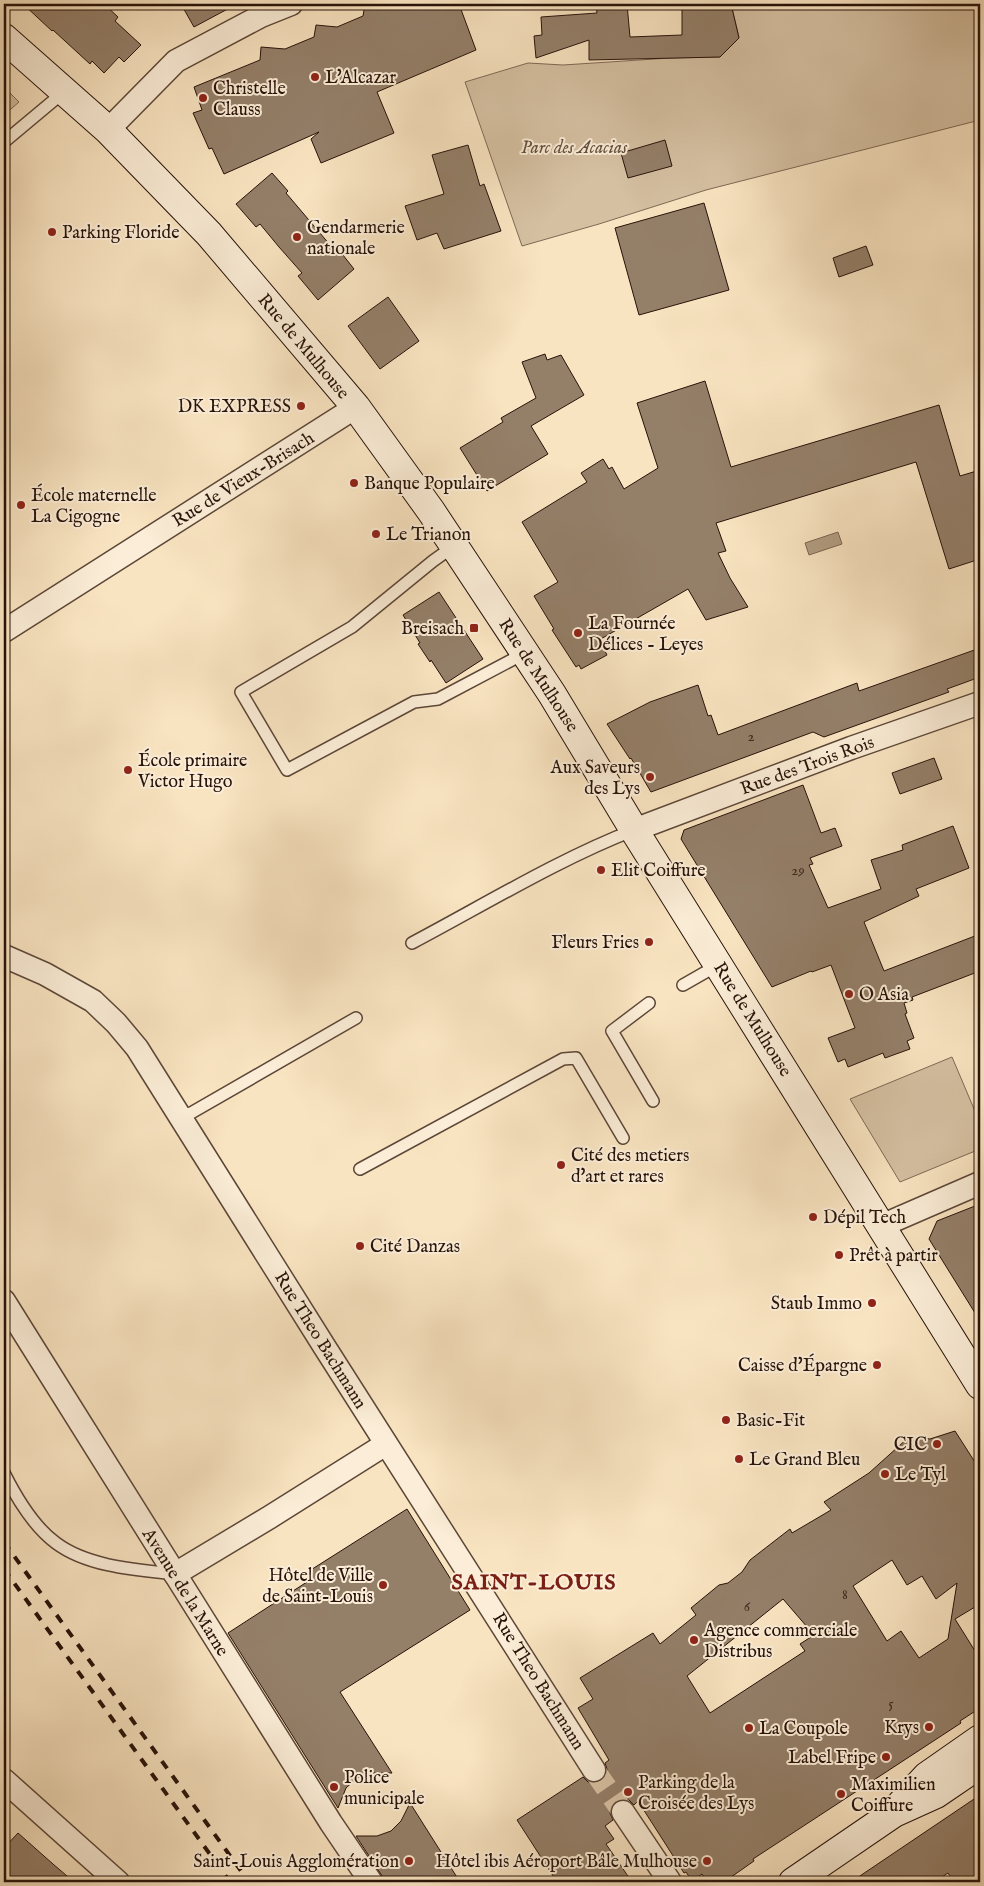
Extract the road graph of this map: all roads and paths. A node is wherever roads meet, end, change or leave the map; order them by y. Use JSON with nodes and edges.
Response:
{"nodes":[{"id":1,"x":291,"y":4,"type":"edge"},
{"id":2,"x":4,"y":38,"type":"edge"},
{"id":3,"x":65,"y":92,"type":"junction"},
{"id":4,"x":108,"y":130,"type":"junction"},
{"id":5,"x":4,"y":142,"type":"edge"},
{"id":6,"x":356,"y":407,"type":"junction"},
{"id":7,"x":454,"y":546,"type":"junction"},
{"id":8,"x":4,"y":631,"type":"edge"},
{"id":9,"x":525,"y":653,"type":"junction"},
{"id":10,"x":980,"y":703,"type":"edge"},
{"id":11,"x":634,"y":830,"type":"junction"},
{"id":12,"x":412,"y":943,"type":"dead end"},
{"id":13,"x":4,"y":956,"type":"edge"},
{"id":14,"x":719,"y":964,"type":"junction"},
{"id":15,"x":683,"y":985,"type":"dead end"},
{"id":16,"x":649,"y":1003,"type":"dead end"},
{"id":17,"x":356,"y":1018,"type":"dead end"},
{"id":18,"x":653,"y":1101,"type":"dead end"},
{"id":19,"x":180,"y":1117,"type":"junction"},
{"id":20,"x":623,"y":1138,"type":"dead end"},
{"id":21,"x":360,"y":1169,"type":"dead end"},
{"id":22,"x":980,"y":1183,"type":"edge"},
{"id":23,"x":881,"y":1226,"type":"junction"},
{"id":24,"x":4,"y":1301,"type":"edge"},
{"id":25,"x":980,"y":1385,"type":"edge"},
{"id":26,"x":386,"y":1444,"type":"junction"},
{"id":27,"x":4,"y":1473,"type":"edge"},
{"id":28,"x":175,"y":1574,"type":"junction"},
{"id":29,"x":980,"y":1739,"type":"edge"},
{"id":30,"x":980,"y":1764,"type":"edge"},
{"id":31,"x":594,"y":1770,"type":"tunnel mouth"},
{"id":32,"x":4,"y":1780,"type":"edge"},
{"id":33,"x":623,"y":1812,"type":"tunnel mouth"},
{"id":34,"x":894,"y":1813,"type":"junction"},
{"id":35,"x":807,"y":1878,"type":"edge"},
{"id":36,"x":118,"y":1882,"type":"edge"},
{"id":37,"x":371,"y":1882,"type":"edge"},
{"id":38,"x":670,"y":1882,"type":"edge"}],
"edges":[{"from":1,"to":4,"type":"street"},
{"from":2,"to":3,"type":"main road","name":"Rue de Mulhouse"},
{"from":3,"to":4,"type":"main road","name":"Rue de Mulhouse"},
{"from":3,"to":5,"type":"lane"},
{"from":4,"to":6,"type":"main road","name":"Rue de Mulhouse"},
{"from":6,"to":7,"type":"main road","name":"Rue de Mulhouse"},
{"from":6,"to":8,"type":"street","name":"Rue de Vieux-Brisach"},
{"from":7,"to":9,"type":"main road","name":"Rue de Mulhouse"},
{"from":7,"to":9,"type":"lane"},
{"from":9,"to":11,"type":"main road","name":"Rue de Mulhouse"},
{"from":10,"to":11,"type":"street","name":"Rue des Trois Rois"},
{"from":11,"to":12,"type":"lane"},
{"from":11,"to":14,"type":"main road","name":"Rue de Mulhouse"},
{"from":13,"to":19,"type":"street","name":"Rue Theo Bachmann"},
{"from":14,"to":15,"type":"lane"},
{"from":14,"to":23,"type":"main road","name":"Rue de Mulhouse"},
{"from":16,"to":18,"type":"lane"},
{"from":17,"to":19,"type":"lane"},
{"from":19,"to":26,"type":"street","name":"Rue Theo Bachmann"},
{"from":20,"to":21,"type":"lane"},
{"from":22,"to":23,"type":"street"},
{"from":23,"to":25,"type":"main road","name":"Rue de Mulhouse"},
{"from":24,"to":28,"type":"street","name":"Avenue de la Marne"},
{"from":26,"to":28,"type":"street"},
{"from":26,"to":31,"type":"street","name":"Rue Theo Bachmann"},
{"from":27,"to":28,"type":"lane"},
{"from":28,"to":37,"type":"street","name":"Avenue de la Marne"},
{"from":29,"to":34,"type":"main road"},
{"from":30,"to":34,"type":"main road"},
{"from":32,"to":36,"type":"street"},
{"from":33,"to":38,"type":"street"},
{"from":34,"to":35,"type":"main road"}]}
